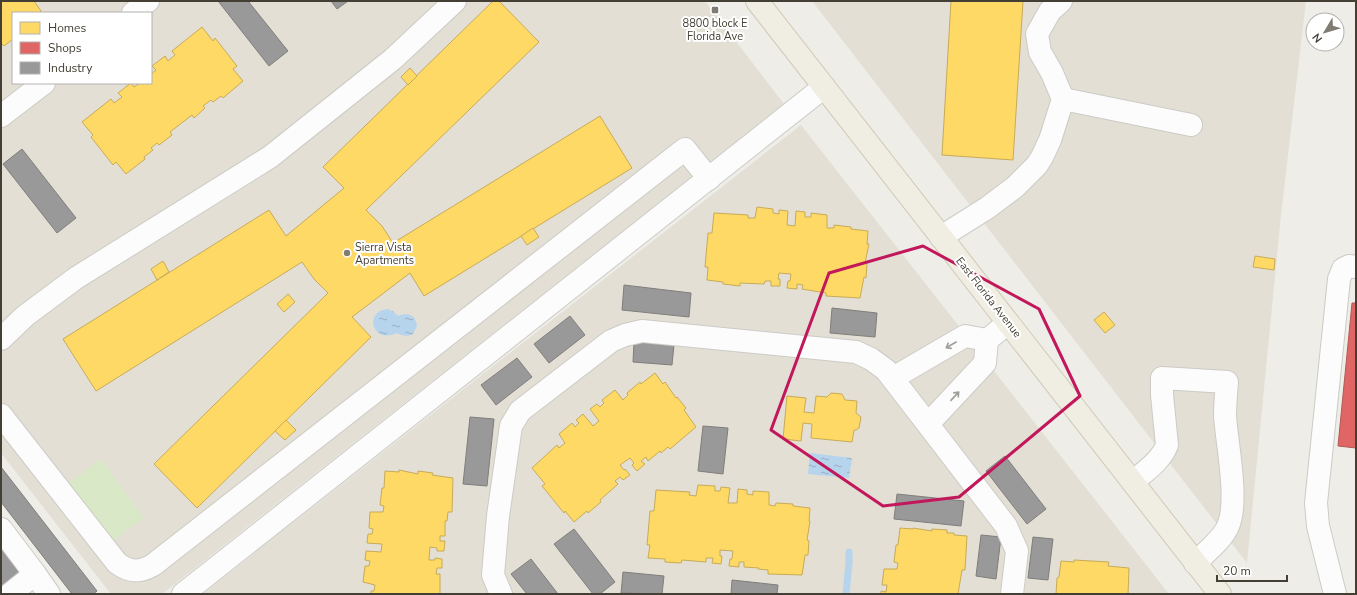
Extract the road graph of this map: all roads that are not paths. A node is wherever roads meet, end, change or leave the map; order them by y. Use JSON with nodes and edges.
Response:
{"nodes":[{"id":1,"x":148,"y":1,"type":"edge"},
{"id":2,"x":455,"y":1,"type":"edge"},
{"id":3,"x":757,"y":1,"type":"edge"},
{"id":4,"x":1061,"y":1,"type":"edge"},
{"id":5,"x":134,"y":12,"type":"edge"},
{"id":6,"x":43,"y":84,"type":"edge"},
{"id":7,"x":824,"y":87,"type":"junction"},
{"id":8,"x":1062,"y":99,"type":"junction"},
{"id":9,"x":1,"y":116,"type":"edge"},
{"id":10,"x":1191,"y":125,"type":"dead end"},
{"id":11,"x":709,"y":179,"type":"junction"},
{"id":12,"x":941,"y":237,"type":"junction"},
{"id":13,"x":1356,"y":267,"type":"edge"},
{"id":14,"x":1008,"y":323,"type":"junction"},
{"id":15,"x":1,"y":339,"type":"edge"},
{"id":16,"x":987,"y":340,"type":"junction"},
{"id":17,"x":893,"y":378,"type":"junction"},
{"id":18,"x":1,"y":415,"type":"edge"},
{"id":19,"x":928,"y":424,"type":"junction"},
{"id":20,"x":1133,"y":482,"type":"junction"},
{"id":21,"x":1,"y":529,"type":"edge"},
{"id":22,"x":1196,"y":563,"type":"junction"},
{"id":23,"x":35,"y":574,"type":"junction"},
{"id":24,"x":10,"y":594,"type":"edge"},
{"id":25,"x":49,"y":594,"type":"edge"},
{"id":26,"x":183,"y":594,"type":"edge"},
{"id":27,"x":501,"y":594,"type":"edge"},
{"id":28,"x":1012,"y":594,"type":"edge"},
{"id":29,"x":1220,"y":594,"type":"edge"},
{"id":30,"x":1335,"y":594,"type":"edge"}],
"edges":[{"from":1,"to":5,"type":"lane"},
{"from":2,"to":15,"type":"lane"},
{"from":3,"to":7,"type":"main road","name":"East Florida Avenue"},
{"from":4,"to":8,"type":"lane"},
{"from":6,"to":9,"type":"lane"},
{"from":7,"to":11,"type":"lane"},
{"from":7,"to":12,"type":"main road","name":"East Florida Avenue"},
{"from":8,"to":10,"type":"lane"},
{"from":8,"to":12,"type":"lane"},
{"from":11,"to":18,"type":"lane"},
{"from":11,"to":26,"type":"lane"},
{"from":12,"to":14,"type":"main road","name":"East Florida Avenue"},
{"from":13,"to":30,"type":"lane"},
{"from":14,"to":16,"type":"lane"},
{"from":14,"to":20,"type":"main road","name":"East Florida Avenue"},
{"from":16,"to":17,"type":"lane","one_way":true},
{"from":19,"to":16,"type":"lane","one_way":true},
{"from":17,"to":19,"type":"lane"},
{"from":17,"to":27,"type":"lane"},
{"from":19,"to":28,"type":"lane"},
{"from":20,"to":22,"type":"main road","name":"East Florida Avenue"},
{"from":20,"to":22,"type":"lane"},
{"from":21,"to":23,"type":"lane"},
{"from":22,"to":29,"type":"main road","name":"East Florida Avenue"},
{"from":23,"to":24,"type":"lane"},
{"from":23,"to":25,"type":"lane"}]}
